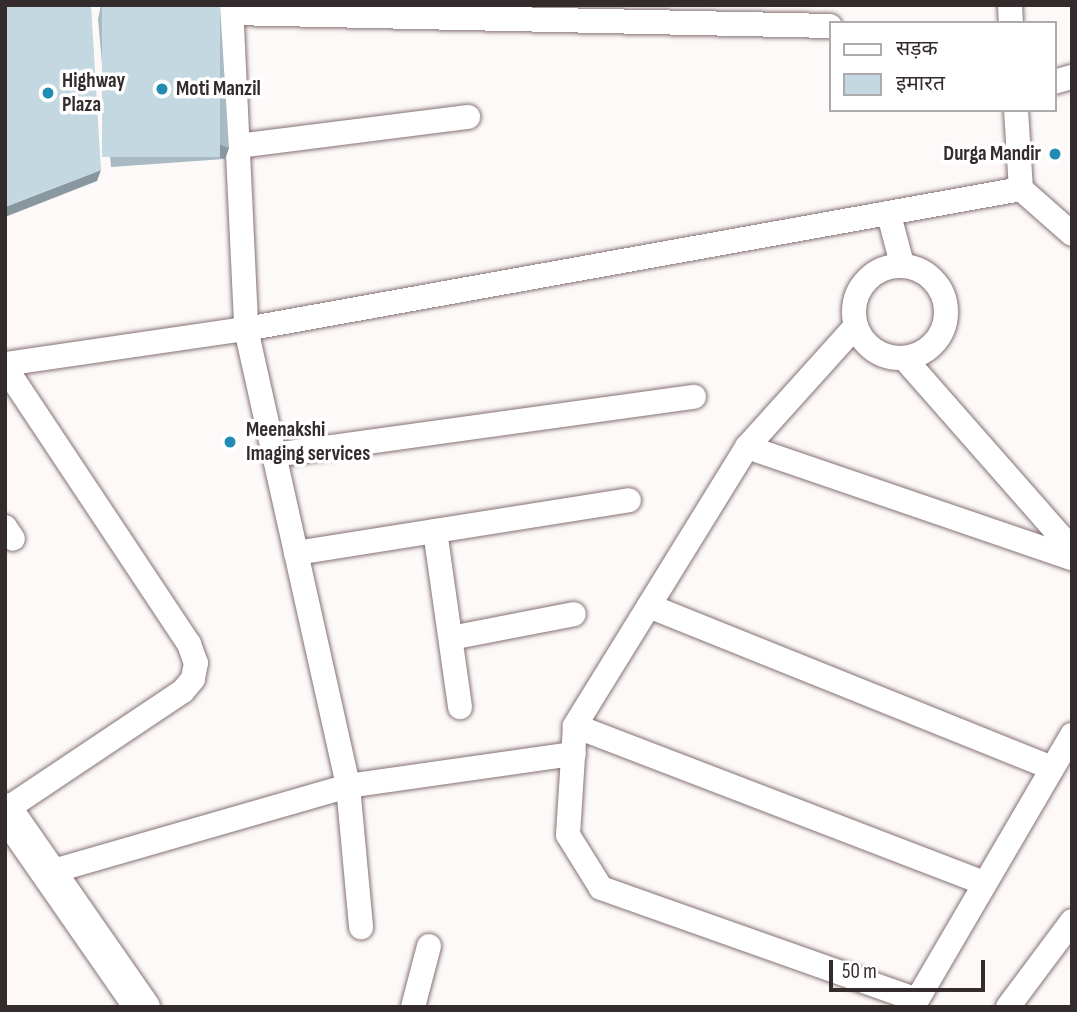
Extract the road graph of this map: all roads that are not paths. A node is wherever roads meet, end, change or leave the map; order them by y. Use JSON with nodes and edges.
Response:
{"nodes":[{"id":1,"x":231,"y":9,"type":"edge"},
{"id":2,"x":828,"y":26,"type":"edge"},
{"id":3,"x":1016,"y":112,"type":"edge"},
{"id":4,"x":468,"y":117,"type":"dead end"},
{"id":5,"x":237,"y":146,"type":"junction"},
{"id":6,"x":1021,"y":189,"type":"junction"},
{"id":7,"x":889,"y":215,"type":"junction"},
{"id":8,"x":1072,"y":234,"type":"edge"},
{"id":9,"x":902,"y":264,"type":"junction"},
{"id":10,"x":855,"y":327,"type":"junction"},
{"id":11,"x":246,"y":329,"type":"junction"},
{"id":12,"x":904,"y":358,"type":"junction"},
{"id":13,"x":5,"y":366,"type":"edge"},
{"id":14,"x":694,"y":397,"type":"dead end"},
{"id":15,"x":747,"y":447,"type":"junction"},
{"id":16,"x":274,"y":455,"type":"junction"},
{"id":17,"x":629,"y":500,"type":"dead end"},
{"id":18,"x":435,"y":531,"type":"junction"},
{"id":19,"x":1072,"y":549,"type":"edge"},
{"id":20,"x":296,"y":553,"type":"junction"},
{"id":21,"x":1072,"y":558,"type":"edge"},
{"id":22,"x":649,"y":606,"type":"junction"},
{"id":23,"x":574,"y":614,"type":"dead end"},
{"id":24,"x":451,"y":638,"type":"junction"},
{"id":25,"x":460,"y":706,"type":"dead end"},
{"id":26,"x":575,"y":726,"type":"junction"},
{"id":27,"x":1072,"y":735,"type":"edge"},
{"id":28,"x":573,"y":754,"type":"junction"},
{"id":29,"x":1052,"y":768,"type":"junction"},
{"id":30,"x":348,"y":786,"type":"junction"},
{"id":31,"x":5,"y":810,"type":"edge"},
{"id":32,"x":50,"y":872,"type":"junction"},
{"id":33,"x":984,"y":883,"type":"junction"},
{"id":34,"x":1072,"y":921,"type":"edge"},
{"id":35,"x":361,"y":927,"type":"dead end"},
{"id":36,"x":429,"y":946,"type":"dead end"},
{"id":37,"x":142,"y":1007,"type":"edge"},
{"id":38,"x":413,"y":1007,"type":"edge"},
{"id":39,"x":1009,"y":1007,"type":"edge"}],
"edges":[{"from":1,"to":2,"type":"street"},
{"from":1,"to":5,"type":"street"},
{"from":3,"to":6,"type":"street"},
{"from":4,"to":5,"type":"street"},
{"from":5,"to":11,"type":"street"},
{"from":6,"to":7,"type":"street"},
{"from":6,"to":8,"type":"street"},
{"from":7,"to":9,"type":"street"},
{"from":7,"to":11,"type":"street"},
{"from":9,"to":10,"type":"street"},
{"from":9,"to":12,"type":"street"},
{"from":10,"to":12,"type":"street"},
{"from":10,"to":15,"type":"street"},
{"from":11,"to":13,"type":"street"},
{"from":11,"to":16,"type":"street"},
{"from":12,"to":19,"type":"street"},
{"from":13,"to":31,"type":"street"},
{"from":14,"to":16,"type":"street"},
{"from":15,"to":21,"type":"street"},
{"from":15,"to":22,"type":"street"},
{"from":16,"to":20,"type":"street"},
{"from":17,"to":18,"type":"street"},
{"from":18,"to":20,"type":"street"},
{"from":18,"to":24,"type":"street"},
{"from":20,"to":30,"type":"street"},
{"from":22,"to":26,"type":"street"},
{"from":22,"to":29,"type":"street"},
{"from":23,"to":24,"type":"street"},
{"from":24,"to":25,"type":"street"},
{"from":26,"to":28,"type":"street"},
{"from":26,"to":33,"type":"street"},
{"from":27,"to":29,"type":"street"},
{"from":28,"to":30,"type":"street"},
{"from":28,"to":33,"type":"street"},
{"from":29,"to":33,"type":"street"},
{"from":30,"to":32,"type":"street"},
{"from":30,"to":35,"type":"street"},
{"from":31,"to":32,"type":"street"},
{"from":32,"to":37,"type":"street"},
{"from":34,"to":39,"type":"street"},
{"from":36,"to":38,"type":"street"}]}
